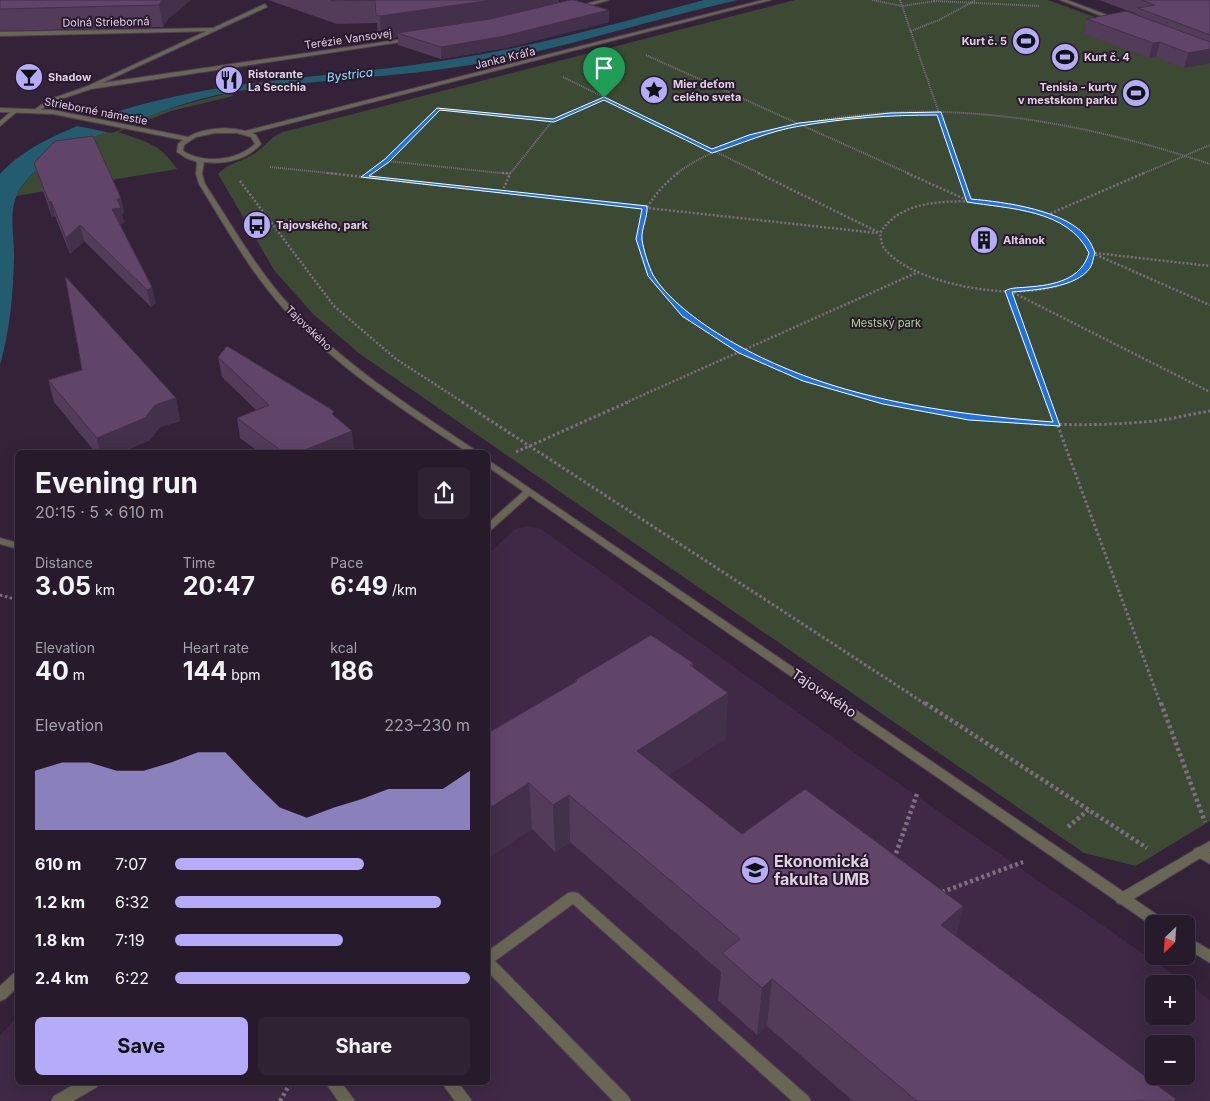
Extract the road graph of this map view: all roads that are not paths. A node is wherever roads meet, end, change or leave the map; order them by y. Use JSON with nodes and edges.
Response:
{"nodes":[{"id":1,"x":607,"y":0,"type":"edge"},
{"id":2,"x":769,"y":0,"type":"edge"},
{"id":3,"x":1062,"y":0,"type":"edge"},
{"id":4,"x":265,"y":6,"type":"dead end"},
{"id":5,"x":573,"y":8,"type":"edge"},
{"id":6,"x":1126,"y":24,"type":"edge"},
{"id":7,"x":213,"y":30,"type":"junction"},
{"id":8,"x":0,"y":34,"type":"edge"},
{"id":9,"x":418,"y":39,"type":"edge"},
{"id":10,"x":90,"y":87,"type":"junction"},
{"id":11,"x":0,"y":110,"type":"edge"},
{"id":12,"x":16,"y":110,"type":"junction"},
{"id":13,"x":37,"y":110,"type":"junction"},
{"id":14,"x":0,"y":124,"type":"edge"},
{"id":15,"x":246,"y":133,"type":"junction"},
{"id":16,"x":187,"y":140,"type":"junction"},
{"id":17,"x":201,"y":159,"type":"junction"},
{"id":18,"x":469,"y":450,"type":"edge"},
{"id":19,"x":490,"y":464,"type":"edge"},
{"id":20,"x":528,"y":492,"type":"junction"},
{"id":21,"x":490,"y":526,"type":"edge"},
{"id":22,"x":0,"y":541,"type":"edge"},
{"id":23,"x":15,"y":545,"type":"edge"},
{"id":24,"x":1206,"y":852,"type":"edge"},
{"id":25,"x":1122,"y":899,"type":"junction"},
{"id":26,"x":1146,"y":915,"type":"edge"},
{"id":27,"x":1195,"y":948,"type":"edge"},
{"id":28,"x":490,"y":957,"type":"edge"},
{"id":29,"x":1210,"y":957,"type":"edge"},
{"id":30,"x":490,"y":965,"type":"edge"},
{"id":31,"x":15,"y":981,"type":"edge"},
{"id":32,"x":0,"y":995,"type":"edge"},
{"id":33,"x":87,"y":1085,"type":"edge"},
{"id":34,"x":334,"y":1085,"type":"edge"},
{"id":35,"x":451,"y":1085,"type":"edge"},
{"id":36,"x":59,"y":1101,"type":"edge"},
{"id":37,"x":347,"y":1101,"type":"edge"},
{"id":38,"x":464,"y":1101,"type":"edge"},
{"id":39,"x":623,"y":1101,"type":"edge"},
{"id":40,"x":803,"y":1101,"type":"edge"}],
"edges":[{"from":1,"to":5,"type":"street"},
{"from":2,"to":15,"type":"street","name":"Janka Kráľa"},
{"from":3,"to":6,"type":"street"},
{"from":4,"to":7,"type":"street","name":"Terézie Vansovej"},
{"from":7,"to":8,"type":"street","name":"Dolná Strieborná"},
{"from":7,"to":10,"type":"street","name":"Terézie Vansovej"},
{"from":9,"to":10,"type":"street","name":"Terézie Vansovej"},
{"from":10,"to":13,"type":"street","name":"Terézie Vansovej"},
{"from":11,"to":12,"type":"street","name":"Strieborné námestie"},
{"from":12,"to":13,"type":"street","name":"Strieborné námestie"},
{"from":12,"to":14,"type":"street"},
{"from":13,"to":16,"type":"street","name":"Strieborné námestie"},
{"from":15,"to":16,"type":"street","name":"Janka Kráľa"},
{"from":15,"to":17,"type":"street"},
{"from":16,"to":17,"type":"street"},
{"from":17,"to":18,"type":"street","name":"Tajovského"},
{"from":19,"to":20,"type":"street","name":"Tajovského"},
{"from":20,"to":21,"type":"street"},
{"from":20,"to":25,"type":"street","name":"Tajovského"},
{"from":22,"to":23,"type":"street"},
{"from":24,"to":25,"type":"street"},
{"from":25,"to":26,"type":"street","name":"Tajovského"},
{"from":27,"to":29,"type":"street"},
{"from":28,"to":40,"type":"street"},
{"from":30,"to":39,"type":"street"},
{"from":31,"to":32,"type":"street"},
{"from":33,"to":36,"type":"street"},
{"from":34,"to":37,"type":"street"},
{"from":35,"to":38,"type":"street"}]}
